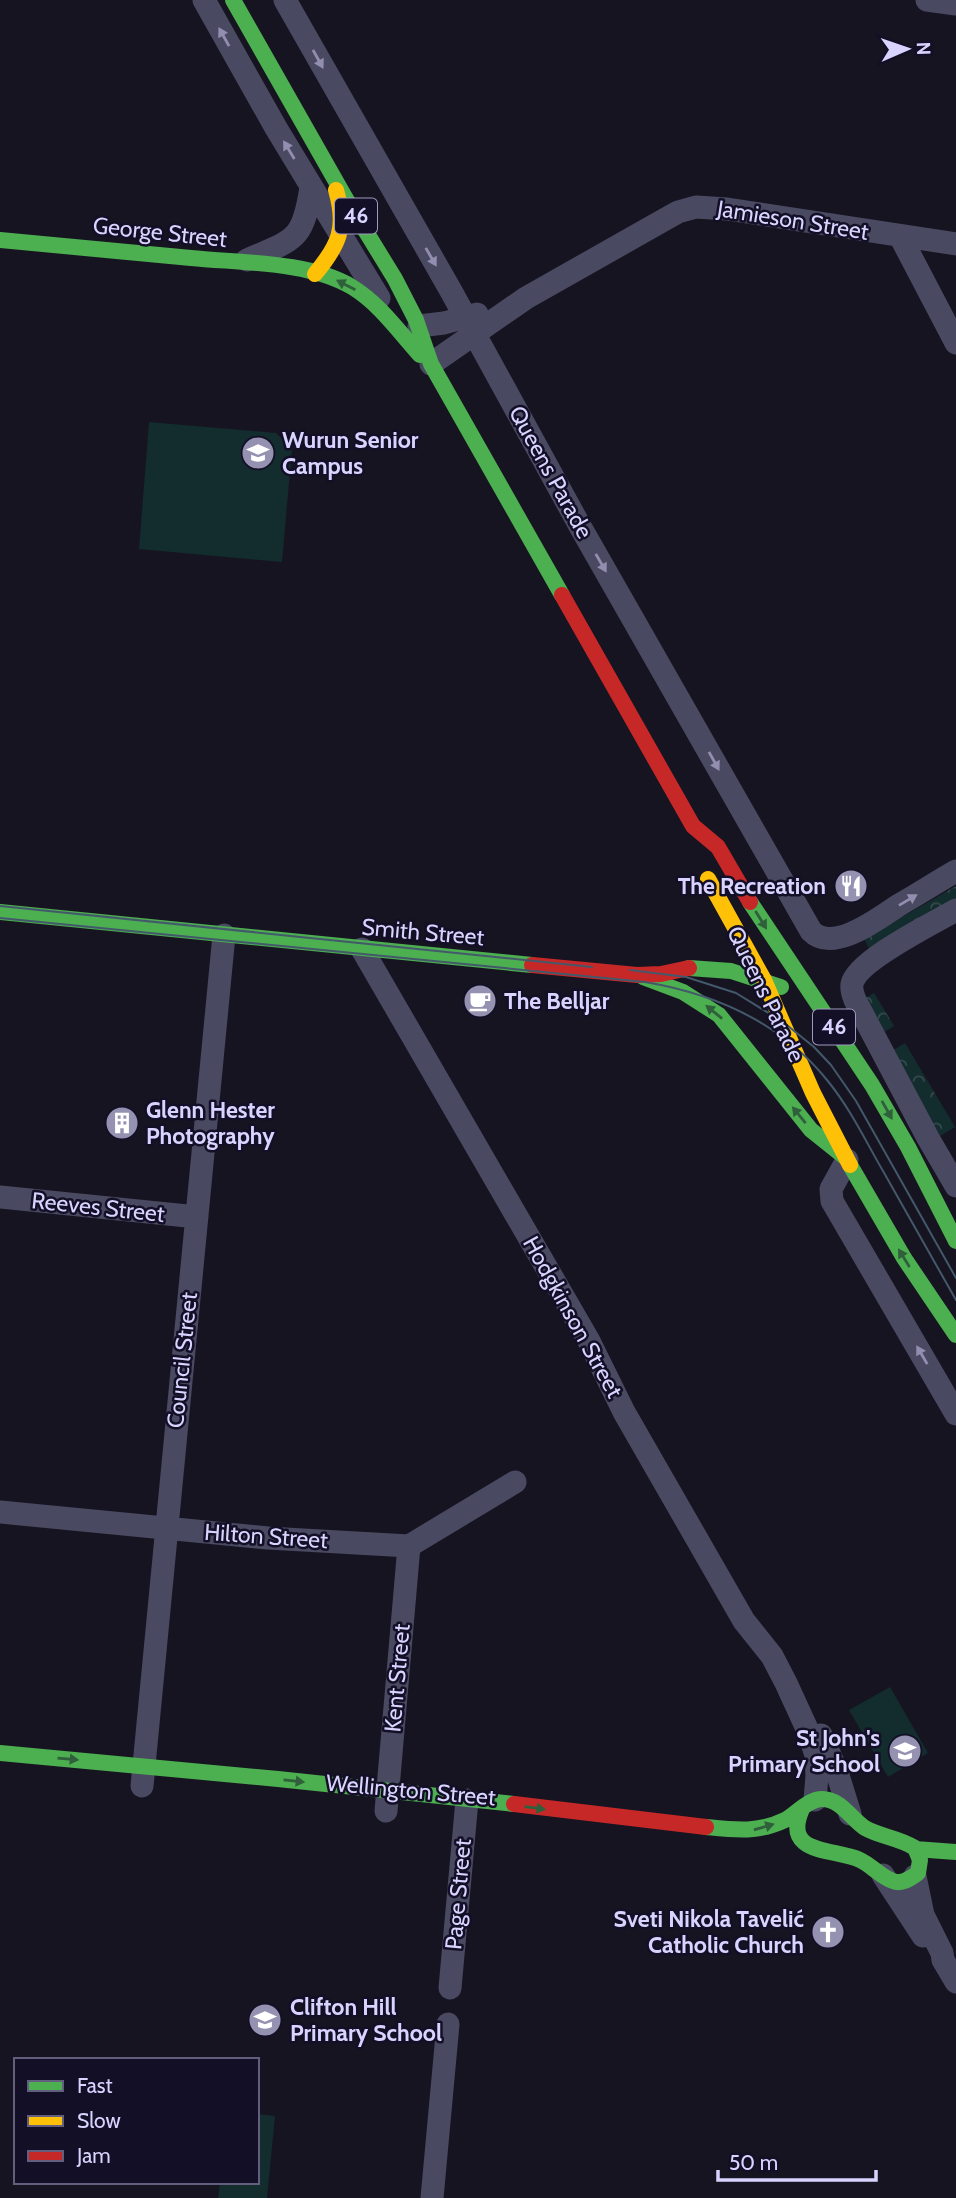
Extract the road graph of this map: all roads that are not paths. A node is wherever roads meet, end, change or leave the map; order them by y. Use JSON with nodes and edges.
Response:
{"nodes":[{"id":1,"x":204,"y":0,"type":"edge"},
{"id":2,"x":233,"y":0,"type":"edge"},
{"id":3,"x":285,"y":0,"type":"edge"},
{"id":4,"x":927,"y":0,"type":"edge"},
{"id":5,"x":956,"y":4,"type":"edge"},
{"id":6,"x":327,"y":166,"type":"junction"},
{"id":7,"x":311,"y":187,"type":"junction"},
{"id":8,"x":341,"y":235,"type":"junction"},
{"id":9,"x":900,"y":236,"type":"junction"},
{"id":10,"x":0,"y":240,"type":"edge"},
{"id":11,"x":956,"y":244,"type":"edge"},
{"id":12,"x":241,"y":263,"type":"junction"},
{"id":13,"x":315,"y":274,"type":"junction"},
{"id":14,"x":470,"y":325,"type":"junction"},
{"id":15,"x":410,"y":330,"type":"junction"},
{"id":16,"x":956,"y":343,"type":"edge"},
{"id":17,"x":431,"y":364,"type":"junction"},
{"id":18,"x":693,"y":826,"type":"junction"},
{"id":19,"x":956,"y":871,"type":"edge"},
{"id":20,"x":956,"y":910,"type":"edge"},
{"id":21,"x":0,"y":912,"type":"edge"},
{"id":22,"x":856,"y":932,"type":"junction"},
{"id":23,"x":224,"y":935,"type":"junction"},
{"id":24,"x":362,"y":949,"type":"junction"},
{"id":25,"x":873,"y":960,"type":"junction"},
{"id":26,"x":637,"y":975,"type":"junction"},
{"id":27,"x":764,"y":980,"type":"junction"},
{"id":28,"x":828,"y":1020,"type":"junction"},
{"id":29,"x":846,"y":1159,"type":"junction"},
{"id":30,"x":956,"y":1186,"type":"edge"},
{"id":31,"x":0,"y":1197,"type":"edge"},
{"id":32,"x":197,"y":1217,"type":"junction"},
{"id":33,"x":956,"y":1241,"type":"edge"},
{"id":34,"x":956,"y":1335,"type":"edge"},
{"id":35,"x":956,"y":1413,"type":"edge"},
{"id":36,"x":514,"y":1482,"type":"dead end"},
{"id":37,"x":0,"y":1512,"type":"edge"},
{"id":38,"x":166,"y":1529,"type":"junction"},
{"id":39,"x":409,"y":1546,"type":"junction"},
{"id":40,"x":786,"y":1683,"type":"junction"},
{"id":41,"x":0,"y":1753,"type":"edge"},
{"id":42,"x":142,"y":1781,"type":"junction"},
{"id":43,"x":808,"y":1805,"type":"junction"},
{"id":44,"x":386,"y":1806,"type":"junction"},
{"id":45,"x":466,"y":1814,"type":"junction"},
{"id":46,"x":850,"y":1814,"type":"junction"},
{"id":47,"x":627,"y":1834,"type":"dead end"},
{"id":48,"x":748,"y":1845,"type":"dead end"},
{"id":49,"x":789,"y":1847,"type":"dead end"},
{"id":50,"x":915,"y":1849,"type":"junction"},
{"id":51,"x":819,"y":1850,"type":"junction"},
{"id":52,"x":956,"y":1852,"type":"edge"},
{"id":53,"x":932,"y":1870,"type":"edge"},
{"id":54,"x":883,"y":1875,"type":"junction"},
{"id":55,"x":943,"y":1960,"type":"junction"},
{"id":56,"x":956,"y":1982,"type":"edge"},
{"id":57,"x":450,"y":1988,"type":"dead end"},
{"id":58,"x":448,"y":2024,"type":"dead end"},
{"id":59,"x":432,"y":2198,"type":"edge"}],
"edges":[{"from":7,"to":1,"type":"street","name":"Queens Parade","one_way":true},
{"from":2,"to":6,"type":"main road","name":"Queens Parade","number":"46"},
{"from":3,"to":14,"type":"street","name":"Queens Parade","one_way":true},
{"from":4,"to":5,"type":"street"},
{"from":6,"to":8,"type":"main road"},
{"from":6,"to":15,"type":"main road","name":"Queens Parade","number":"46"},
{"from":7,"to":8,"type":"street","name":"Queens Parade"},
{"from":7,"to":12,"type":"street"},
{"from":8,"to":13,"type":"main road"},
{"from":8,"to":15,"type":"street","name":"Queens Parade"},
{"from":9,"to":11,"type":"street","name":"Jamieson Street"},
{"from":9,"to":14,"type":"street","name":"Jamieson Street"},
{"from":9,"to":16,"type":"street"},
{"from":10,"to":12,"type":"main road","name":"George Street","number":"46"},
{"from":12,"to":13,"type":"main road","name":"George Street","number":"46"},
{"from":15,"to":13,"type":"main road","name":"Queens Parade","number":"46","one_way":true},
{"from":14,"to":15,"type":"street","name":"Jamieson Street"},
{"from":14,"to":17,"type":"street","name":"Jamieson Street"},
{"from":14,"to":22,"type":"street","name":"Queens Parade","one_way":true},
{"from":15,"to":17,"type":"main road","name":"Queens Parade","number":"46"},
{"from":17,"to":18,"type":"main road","name":"Queens Parade","number":"46"},
{"from":18,"to":27,"type":"main road","name":"Queens Parade","number":"46"},
{"from":18,"to":28,"type":"main road","name":"Queens Parade","number":"46","one_way":true},
{"from":22,"to":19,"type":"street","one_way":true},
{"from":20,"to":25,"type":"street"},
{"from":21,"to":23,"type":"main road","name":"Smith Street"},
{"from":22,"to":25,"type":"street"},
{"from":23,"to":24,"type":"main road","name":"Smith Street"},
{"from":23,"to":32,"type":"street","name":"Council Street"},
{"from":24,"to":26,"type":"main road","name":"Smith Street"},
{"from":24,"to":40,"type":"street","name":"Hodgkinson Street"},
{"from":25,"to":30,"type":"street"},
{"from":26,"to":27,"type":"main road","name":"Smith Street"},
{"from":29,"to":26,"type":"main road","one_way":true},
{"from":27,"to":28,"type":"main road","name":"Smith Street"},
{"from":27,"to":29,"type":"main road","name":"Queens Parade","number":"46"},
{"from":28,"to":33,"type":"main road","name":"Queens Parade","number":"46","one_way":true},
{"from":34,"to":29,"type":"main road","name":"Queens Parade","number":"46","one_way":true},
{"from":35,"to":29,"type":"street","one_way":true},
{"from":31,"to":32,"type":"street","name":"Reeves Street"},
{"from":32,"to":38,"type":"street","name":"Council Street"},
{"from":36,"to":39,"type":"street"},
{"from":37,"to":38,"type":"street","name":"Hilton Street"},
{"from":38,"to":39,"type":"street","name":"Hilton Street"},
{"from":38,"to":42,"type":"street","name":"Council Street"},
{"from":39,"to":44,"type":"street","name":"Kent Street"},
{"from":40,"to":43,"type":"street","name":"Hodgkinson Street"},
{"from":40,"to":46,"type":"street","name":"Hodgkinson Street"},
{"from":41,"to":42,"type":"main road","name":"Wellington Street","one_way":true},
{"from":42,"to":44,"type":"main road","name":"Wellington Street","one_way":true},
{"from":45,"to":43,"type":"main road","name":"Wellington Street","one_way":true},
{"from":43,"to":46,"type":"main road"},
{"from":43,"to":51,"type":"main road"},
{"from":44,"to":45,"type":"main road","name":"Wellington Street"},
{"from":45,"to":57,"type":"street","name":"Page Street"},
{"from":46,"to":50,"type":"main road"},
{"from":47,"to":48,"type":"main road"},
{"from":49,"to":51,"type":"main road"},
{"from":50,"to":52,"type":"main road"},
{"from":50,"to":53,"type":"main road"},
{"from":51,"to":54,"type":"main road"},
{"from":53,"to":54,"type":"main road"},
{"from":53,"to":55,"type":"street"},
{"from":54,"to":55,"type":"street"},
{"from":55,"to":56,"type":"street"},
{"from":58,"to":59,"type":"street"}]}
